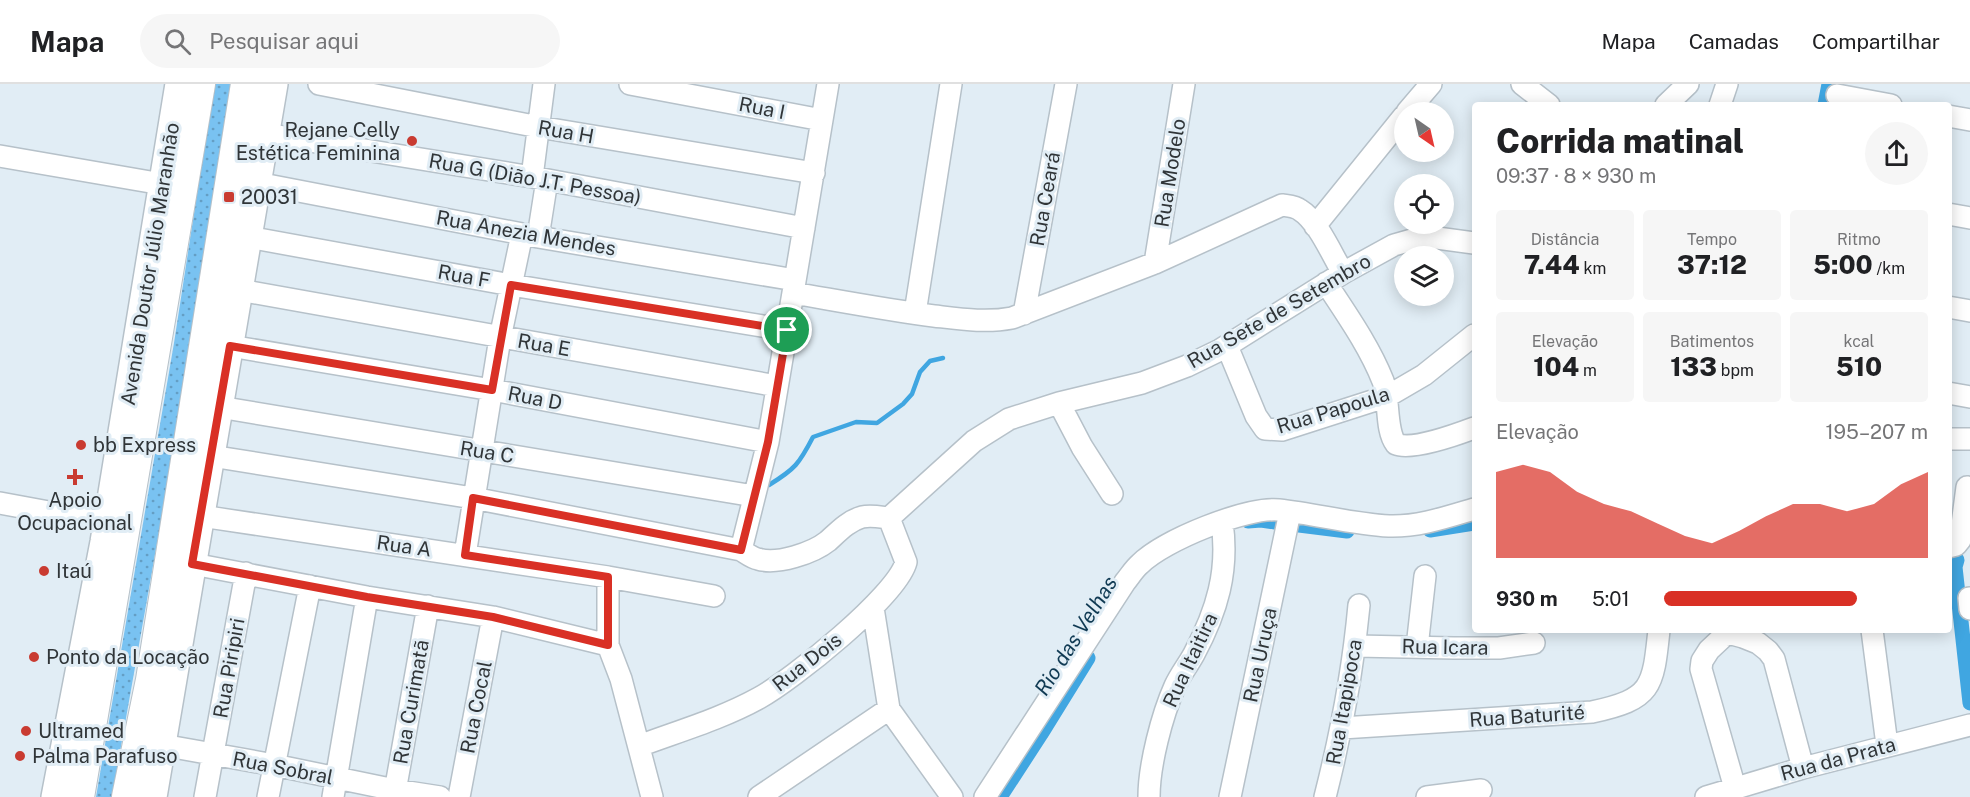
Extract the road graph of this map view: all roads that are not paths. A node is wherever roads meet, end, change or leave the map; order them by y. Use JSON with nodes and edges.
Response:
{"nodes":[{"id":1,"x":179,"y":84,"type":"edge"},
{"id":2,"x":199,"y":84,"type":"edge"},
{"id":3,"x":247,"y":84,"type":"edge"},
{"id":4,"x":274,"y":84,"type":"edge"},
{"id":5,"x":319,"y":84,"type":"edge"},
{"id":6,"x":544,"y":84,"type":"edge"},
{"id":7,"x":630,"y":84,"type":"edge"},
{"id":8,"x":828,"y":84,"type":"edge"},
{"id":9,"x":951,"y":84,"type":"edge"},
{"id":10,"x":1066,"y":84,"type":"edge"},
{"id":11,"x":1184,"y":84,"type":"edge"},
{"id":12,"x":1431,"y":84,"type":"edge"},
{"id":13,"x":1522,"y":84,"type":"edge"},
{"id":14,"x":1688,"y":84,"type":"edge"},
{"id":15,"x":1727,"y":84,"type":"edge"},
{"id":16,"x":1836,"y":95,"type":"edge"},
{"id":17,"x":1415,"y":102,"type":"edge"},
{"id":18,"x":1545,"y":102,"type":"edge"},
{"id":19,"x":1669,"y":102,"type":"edge"},
{"id":20,"x":1721,"y":102,"type":"edge"},
{"id":21,"x":1874,"y":102,"type":"edge"},
{"id":22,"x":1952,"y":117,"type":"edge"},
{"id":23,"x":822,"y":120,"type":"junction"},
{"id":24,"x":1970,"y":120,"type":"edge"},
{"id":25,"x":539,"y":127,"type":"junction"},
{"id":26,"x":1394,"y":128,"type":"edge"},
{"id":27,"x":266,"y":134,"type":"junction"},
{"id":28,"x":0,"y":156,"type":"edge"},
{"id":29,"x":814,"y":173,"type":"junction"},
{"id":30,"x":540,"y":179,"type":"junction"},
{"id":31,"x":257,"y":183,"type":"junction"},
{"id":32,"x":162,"y":184,"type":"junction"},
{"id":33,"x":1952,"y":215,"type":"edge"},
{"id":34,"x":1970,"y":218,"type":"edge"},
{"id":35,"x":1315,"y":226,"type":"junction"},
{"id":36,"x":804,"y":228,"type":"junction"},
{"id":37,"x":530,"y":235,"type":"junction"},
{"id":38,"x":248,"y":237,"type":"junction"},
{"id":39,"x":1472,"y":243,"type":"edge"},
{"id":40,"x":1155,"y":263,"type":"junction"},
{"id":41,"x":1335,"y":278,"type":"junction"},
{"id":42,"x":511,"y":285,"type":"junction"},
{"id":43,"x":794,"y":286,"type":"junction"},
{"id":44,"x":239,"y":290,"type":"junction"},
{"id":45,"x":1952,"y":308,"type":"edge"},
{"id":46,"x":1970,"y":311,"type":"edge"},
{"id":47,"x":915,"y":314,"type":"junction"},
{"id":48,"x":1024,"y":314,"type":"junction"},
{"id":49,"x":787,"y":330,"type":"junction"},
{"id":50,"x":1472,"y":337,"type":"edge"},
{"id":51,"x":500,"y":338,"type":"junction"},
{"id":52,"x":230,"y":346,"type":"junction"},
{"id":53,"x":1227,"y":346,"type":"junction"},
{"id":54,"x":777,"y":386,"type":"junction"},
{"id":55,"x":492,"y":390,"type":"junction"},
{"id":56,"x":1952,"y":394,"type":"edge"},
{"id":57,"x":1388,"y":396,"type":"junction"},
{"id":58,"x":1970,"y":397,"type":"edge"},
{"id":59,"x":1059,"y":403,"type":"junction"},
{"id":60,"x":219,"y":407,"type":"junction"},
{"id":61,"x":1472,"y":429,"type":"edge"},
{"id":62,"x":1952,"y":439,"type":"edge"},
{"id":63,"x":1970,"y":439,"type":"edge"},
{"id":64,"x":768,"y":442,"type":"junction"},
{"id":65,"x":481,"y":451,"type":"junction"},
{"id":66,"x":211,"y":456,"type":"junction"},
{"id":67,"x":1966,"y":487,"type":"dead end"},
{"id":68,"x":1112,"y":494,"type":"dead end"},
{"id":69,"x":754,"y":496,"type":"junction"},
{"id":70,"x":473,"y":498,"type":"junction"},
{"id":71,"x":0,"y":503,"type":"edge"},
{"id":72,"x":1472,"y":511,"type":"edge"},
{"id":73,"x":1290,"y":512,"type":"junction"},
{"id":74,"x":201,"y":516,"type":"junction"},
{"id":75,"x":889,"y":518,"type":"junction"},
{"id":76,"x":108,"y":524,"type":"junction"},
{"id":77,"x":1223,"y":528,"type":"junction"},
{"id":78,"x":1960,"y":542,"type":"edge"},
{"id":79,"x":741,"y":550,"type":"junction"},
{"id":80,"x":465,"y":555,"type":"junction"},
{"id":81,"x":192,"y":564,"type":"junction"},
{"id":82,"x":246,"y":573,"type":"junction"},
{"id":83,"x":1425,"y":576,"type":"dead end"},
{"id":84,"x":608,"y":577,"type":"junction"},
{"id":85,"x":310,"y":586,"type":"junction"},
{"id":86,"x":714,"y":596,"type":"dead end"},
{"id":87,"x":367,"y":597,"type":"junction"},
{"id":88,"x":1970,"y":598,"type":"edge"},
{"id":89,"x":1359,"y":605,"type":"dead end"},
{"id":90,"x":428,"y":606,"type":"junction"},
{"id":91,"x":873,"y":608,"type":"junction"},
{"id":92,"x":1970,"y":609,"type":"edge"},
{"id":93,"x":493,"y":617,"type":"junction"},
{"id":94,"x":1659,"y":633,"type":"edge"},
{"id":95,"x":1872,"y":633,"type":"edge"},
{"id":96,"x":1534,"y":643,"type":"dead end"},
{"id":97,"x":608,"y":645,"type":"junction"},
{"id":98,"x":1356,"y":646,"type":"junction"},
{"id":99,"x":1417,"y":647,"type":"junction"},
{"id":100,"x":889,"y":709,"type":"junction"},
{"id":101,"x":1342,"y":728,"type":"junction"},
{"id":102,"x":1968,"y":730,"type":"edge"},
{"id":103,"x":1887,"y":745,"type":"junction"},
{"id":104,"x":162,"y":746,"type":"junction"},
{"id":105,"x":639,"y":746,"type":"junction"},
{"id":106,"x":213,"y":755,"type":"junction"},
{"id":107,"x":274,"y":765,"type":"junction"},
{"id":108,"x":1803,"y":768,"type":"junction"},
{"id":109,"x":335,"y":788,"type":"edge"},
{"id":110,"x":1481,"y":790,"type":"dead end"},
{"id":111,"x":1723,"y":793,"type":"edge"},
{"id":112,"x":394,"y":794,"type":"edge"},
{"id":113,"x":55,"y":797,"type":"edge"},
{"id":114,"x":78,"y":797,"type":"edge"},
{"id":115,"x":128,"y":797,"type":"edge"},
{"id":116,"x":153,"y":797,"type":"edge"},
{"id":117,"x":205,"y":797,"type":"edge"},
{"id":118,"x":268,"y":797,"type":"edge"},
{"id":119,"x":440,"y":797,"type":"edge"},
{"id":120,"x":459,"y":797,"type":"edge"},
{"id":121,"x":652,"y":797,"type":"edge"},
{"id":122,"x":759,"y":797,"type":"edge"},
{"id":123,"x":952,"y":797,"type":"edge"},
{"id":124,"x":985,"y":797,"type":"edge"},
{"id":125,"x":1149,"y":797,"type":"edge"},
{"id":126,"x":1230,"y":797,"type":"edge"},
{"id":127,"x":1325,"y":797,"type":"edge"},
{"id":128,"x":1427,"y":797,"type":"edge"}],
"edges":[{"from":1,"to":32,"type":"main road","name":"Avenida Doutor Júlio Maranhão"},
{"from":2,"to":114,"type":"highway","name":"Avenida Doutor Júlio Maranhão"},
{"from":3,"to":115,"type":"highway"},
{"from":4,"to":27,"type":"main road"},
{"from":5,"to":25,"type":"street","name":"Rua H"},
{"from":6,"to":25,"type":"street"},
{"from":7,"to":23,"type":"street","name":"Rua I"},
{"from":8,"to":23,"type":"street"},
{"from":9,"to":47,"type":"street"},
{"from":10,"to":48,"type":"street","name":"Rua Ceará"},
{"from":11,"to":40,"type":"street","name":"Rua Modelo"},
{"from":12,"to":17,"type":"street"},
{"from":13,"to":18,"type":"street"},
{"from":14,"to":19,"type":"street"},
{"from":15,"to":20,"type":"street"},
{"from":16,"to":21,"type":"street"},
{"from":22,"to":24,"type":"street"},
{"from":23,"to":29,"type":"street"},
{"from":25,"to":29,"type":"street","name":"Rua H"},
{"from":25,"to":30,"type":"street"},
{"from":26,"to":35,"type":"street"},
{"from":27,"to":30,"type":"street","name":"Rua G (Dião J.T. Pessoa)"},
{"from":27,"to":31,"type":"main road"},
{"from":28,"to":32,"type":"street"},
{"from":29,"to":36,"type":"street"},
{"from":30,"to":36,"type":"street","name":"Rua G (Dião J.T. Pessoa)"},
{"from":30,"to":37,"type":"street"},
{"from":31,"to":37,"type":"street","name":"Rua Anezia Mendes"},
{"from":31,"to":38,"type":"main road"},
{"from":32,"to":76,"type":"main road","name":"Avenida Doutor Júlio Maranhão"},
{"from":33,"to":34,"type":"street"},
{"from":35,"to":40,"type":"street","name":"Rua Anezia Mendes"},
{"from":35,"to":41,"type":"street"},
{"from":36,"to":43,"type":"street"},
{"from":37,"to":42,"type":"street"},
{"from":37,"to":43,"type":"street","name":"Rua Anezia Mendes"},
{"from":38,"to":42,"type":"street","name":"Rua F"},
{"from":38,"to":44,"type":"main road"},
{"from":39,"to":41,"type":"street","name":"Rua Sete de Setembro"},
{"from":40,"to":48,"type":"street","name":"Rua Anezia Mendes"},
{"from":41,"to":53,"type":"street","name":"Rua Sete de Setembro"},
{"from":41,"to":57,"type":"street"},
{"from":42,"to":49,"type":"street","name":"Rua F"},
{"from":42,"to":51,"type":"street"},
{"from":43,"to":47,"type":"street","name":"Rua Anezia Mendes"},
{"from":43,"to":49,"type":"street"},
{"from":44,"to":51,"type":"street","name":"Rua E"},
{"from":44,"to":52,"type":"main road"},
{"from":45,"to":46,"type":"street"},
{"from":47,"to":48,"type":"street","name":"Rua Anezia Mendes"},
{"from":49,"to":54,"type":"street"},
{"from":50,"to":57,"type":"street","name":"Rua Papoula"},
{"from":51,"to":54,"type":"street","name":"Rua E"},
{"from":51,"to":55,"type":"street"},
{"from":52,"to":55,"type":"street","name":"Rua D"},
{"from":52,"to":60,"type":"main road"},
{"from":53,"to":57,"type":"street","name":"Rua Papoula"},
{"from":53,"to":59,"type":"street","name":"Rua Sete de Setembro"},
{"from":54,"to":64,"type":"street"},
{"from":55,"to":64,"type":"street","name":"Rua D"},
{"from":55,"to":65,"type":"street"},
{"from":56,"to":58,"type":"street"},
{"from":57,"to":61,"type":"street"},
{"from":59,"to":68,"type":"street"},
{"from":59,"to":75,"type":"street","name":"Rua Sete de Setembro"},
{"from":60,"to":65,"type":"street","name":"Rua C"},
{"from":60,"to":66,"type":"main road"},
{"from":62,"to":63,"type":"street"},
{"from":64,"to":69,"type":"street"},
{"from":65,"to":69,"type":"street","name":"Rua C"},
{"from":65,"to":70,"type":"street"},
{"from":66,"to":70,"type":"street"},
{"from":66,"to":74,"type":"main road"},
{"from":67,"to":78,"type":"street"},
{"from":69,"to":79,"type":"street"},
{"from":70,"to":79,"type":"street"},
{"from":70,"to":80,"type":"street"},
{"from":71,"to":76,"type":"street"},
{"from":72,"to":73,"type":"street"},
{"from":73,"to":77,"type":"street"},
{"from":73,"to":126,"type":"street","name":"Rua Uruça"},
{"from":74,"to":80,"type":"street","name":"Rua A"},
{"from":74,"to":81,"type":"main road"},
{"from":75,"to":79,"type":"street"},
{"from":75,"to":91,"type":"street","name":"Rua Dois"},
{"from":76,"to":113,"type":"main road","name":"Avenida Doutor Júlio Maranhão"},
{"from":77,"to":124,"type":"street"},
{"from":77,"to":125,"type":"street","name":"Rua Itaitira"},
{"from":80,"to":84,"type":"street","name":"Rua A"},
{"from":81,"to":82,"type":"street"},
{"from":81,"to":104,"type":"main road"},
{"from":82,"to":85,"type":"street"},
{"from":82,"to":106,"type":"street","name":"Rua Piripiri"},
{"from":83,"to":99,"type":"street"},
{"from":84,"to":86,"type":"street","name":"Rua A"},
{"from":84,"to":97,"type":"street"},
{"from":85,"to":87,"type":"street"},
{"from":85,"to":107,"type":"street"},
{"from":87,"to":90,"type":"street"},
{"from":87,"to":109,"type":"street"},
{"from":88,"to":92,"type":"street"},
{"from":89,"to":98,"type":"street","name":"Rua Itapipoca"},
{"from":90,"to":93,"type":"street"},
{"from":90,"to":112,"type":"street","name":"Rua Curimatã"},
{"from":91,"to":100,"type":"street"},
{"from":91,"to":105,"type":"street","name":"Rua Dois"},
{"from":93,"to":97,"type":"street"},
{"from":93,"to":120,"type":"street","name":"Rua Cocal"},
{"from":94,"to":101,"type":"street","name":"Rua Baturité"},
{"from":95,"to":103,"type":"street"},
{"from":96,"to":99,"type":"street","name":"Rua Icara"},
{"from":97,"to":105,"type":"street"},
{"from":98,"to":99,"type":"street","name":"Rua Icara"},
{"from":98,"to":101,"type":"street","name":"Rua Itapipoca"},
{"from":100,"to":122,"type":"street"},
{"from":100,"to":123,"type":"street"},
{"from":101,"to":127,"type":"street","name":"Rua Itapipoca"},
{"from":102,"to":103,"type":"street","name":"Rua da Prata"},
{"from":103,"to":108,"type":"street","name":"Rua da Prata"},
{"from":104,"to":106,"type":"street","name":"Rua Sobral"},
{"from":104,"to":116,"type":"main road"},
{"from":105,"to":121,"type":"street"},
{"from":106,"to":107,"type":"street","name":"Rua Sobral"},
{"from":106,"to":117,"type":"street","name":"Rua Piripiri"},
{"from":107,"to":109,"type":"street","name":"Rua Sobral"},
{"from":107,"to":118,"type":"street"},
{"from":108,"to":111,"type":"street","name":"Rua da Prata"},
{"from":108,"to":111,"type":"street"},
{"from":109,"to":112,"type":"street","name":"Rua Sobral"},
{"from":110,"to":128,"type":"street"},
{"from":112,"to":119,"type":"street","name":"Rua Sobral"}]}
